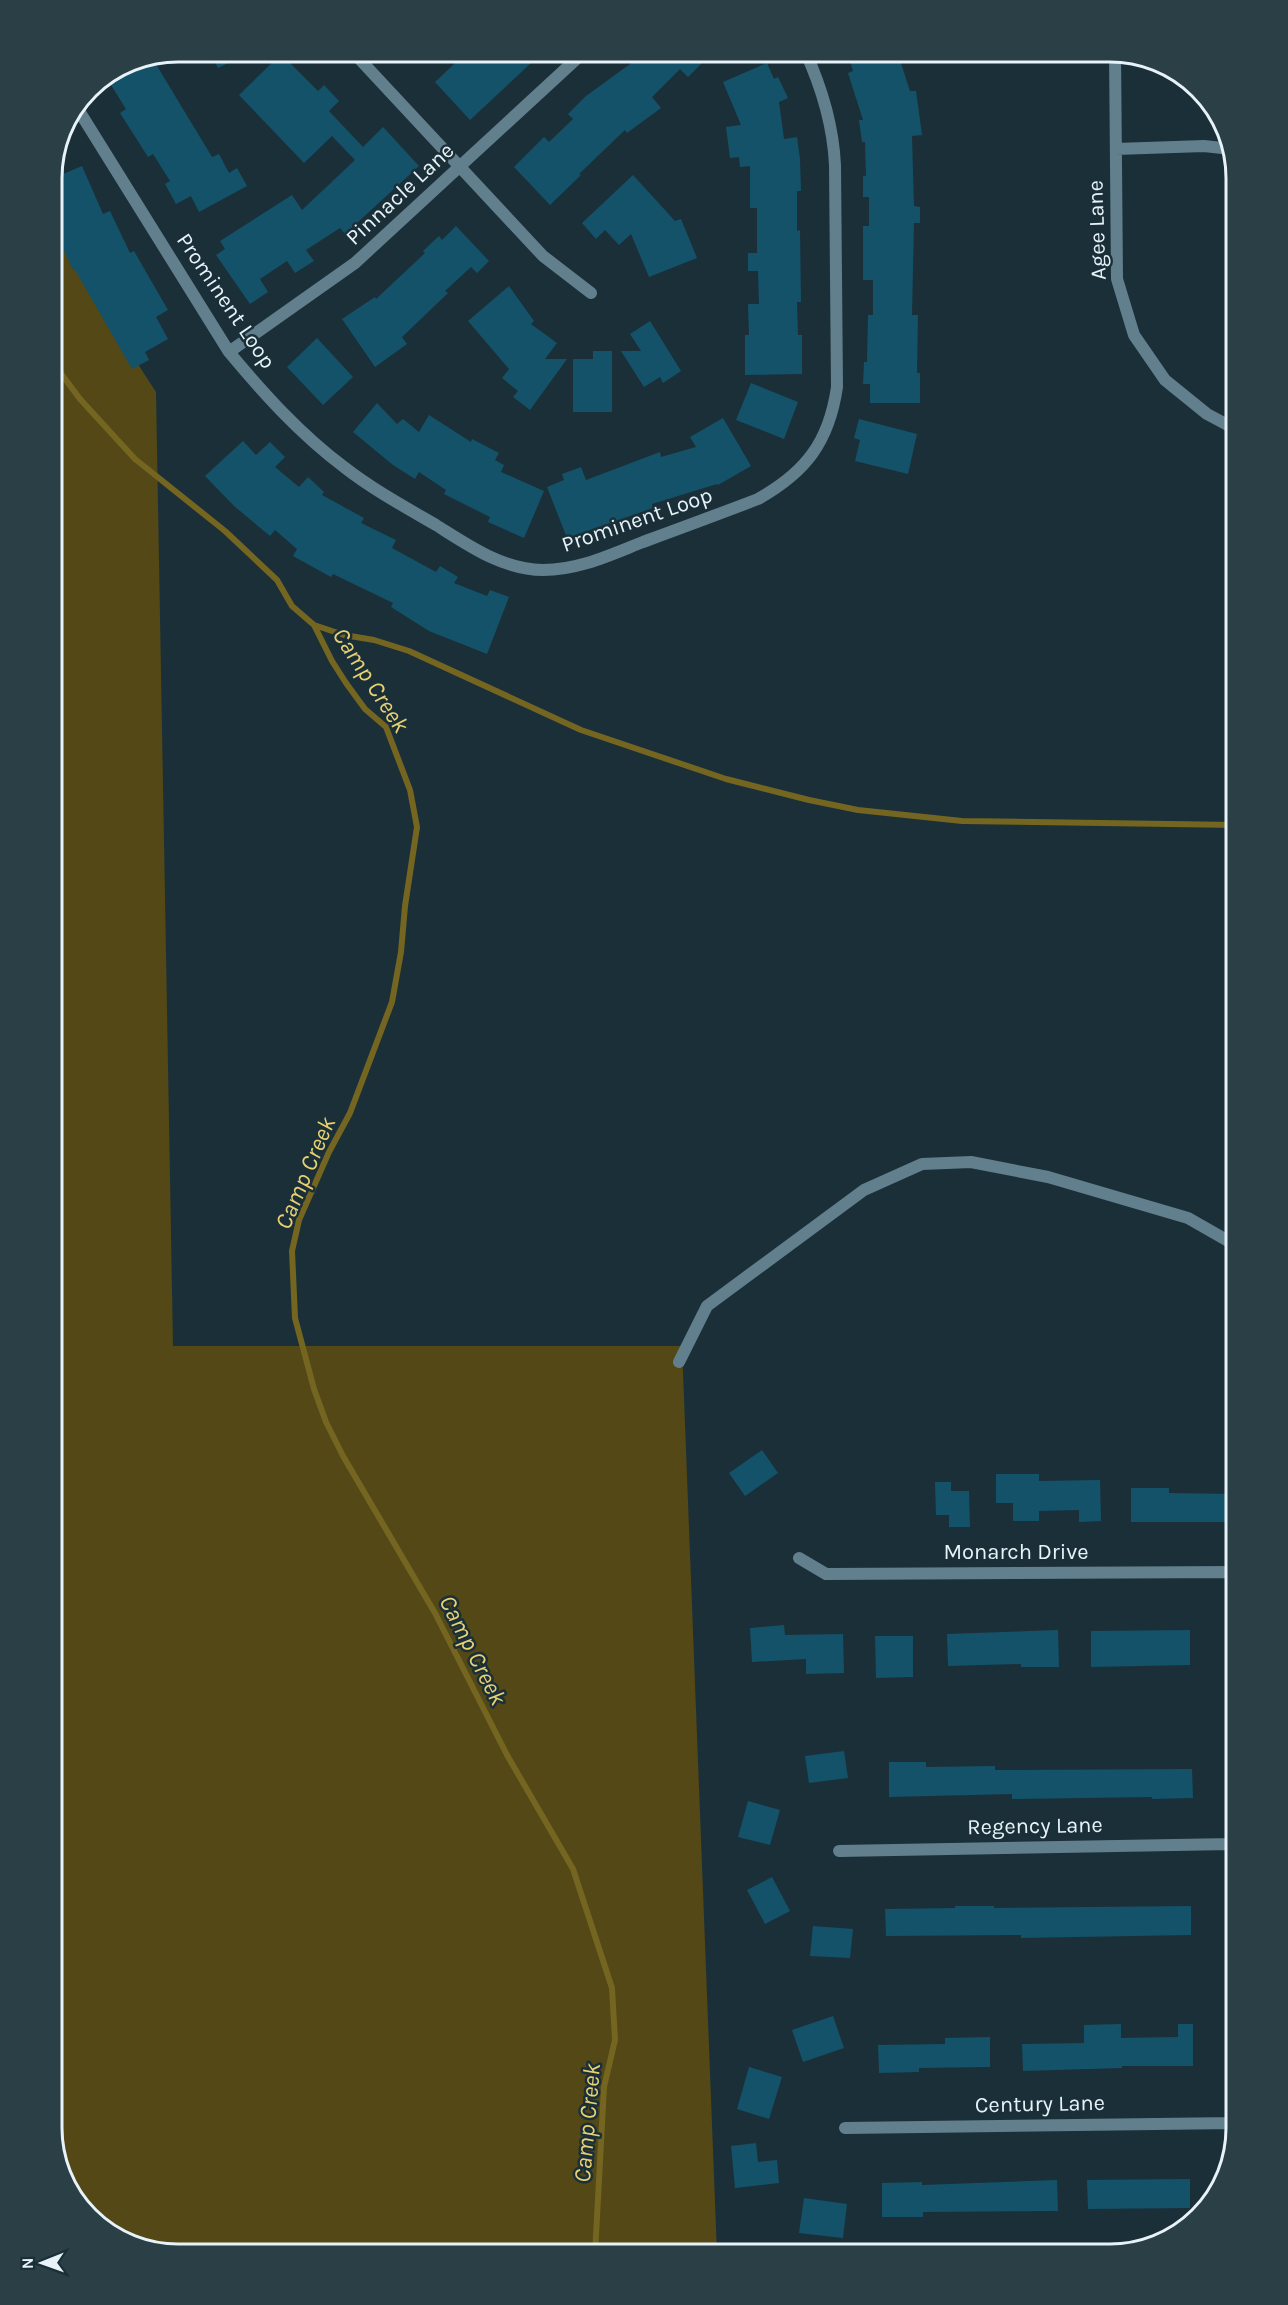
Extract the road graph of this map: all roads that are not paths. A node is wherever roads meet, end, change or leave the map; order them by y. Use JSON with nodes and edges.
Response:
{"nodes":[{"id":1,"x":362,"y":62,"type":"edge"},
{"id":2,"x":573,"y":62,"type":"edge"},
{"id":3,"x":810,"y":62,"type":"edge"},
{"id":4,"x":1115,"y":62,"type":"edge"},
{"id":5,"x":81,"y":114,"type":"edge"},
{"id":6,"x":1223,"y":148,"type":"edge"},
{"id":7,"x":1116,"y":149,"type":"junction"},
{"id":8,"x":460,"y":167,"type":"junction"},
{"id":9,"x":591,"y":293,"type":"dead end"},
{"id":10,"x":229,"y":352,"type":"junction"},
{"id":11,"x":1226,"y":424,"type":"edge"},
{"id":12,"x":1226,"y":1240,"type":"edge"},
{"id":13,"x":679,"y":1362,"type":"dead end"},
{"id":14,"x":799,"y":1558,"type":"dead end"},
{"id":15,"x":1226,"y":1572,"type":"edge"},
{"id":16,"x":1226,"y":1844,"type":"edge"},
{"id":17,"x":839,"y":1851,"type":"dead end"},
{"id":18,"x":1226,"y":2127,"type":"edge"},
{"id":19,"x":845,"y":2128,"type":"dead end"}],
"edges":[{"from":1,"to":8,"type":"street"},
{"from":2,"to":8,"type":"street","name":"Pinnacle Lane"},
{"from":3,"to":10,"type":"street","name":"Prominent Loop"},
{"from":4,"to":7,"type":"street","name":"Agee Lane"},
{"from":5,"to":10,"type":"street","name":"Prominent Loop"},
{"from":6,"to":7,"type":"street"},
{"from":7,"to":11,"type":"street","name":"Agee Lane"},
{"from":8,"to":9,"type":"street"},
{"from":8,"to":10,"type":"street","name":"Pinnacle Lane"},
{"from":12,"to":13,"type":"street"},
{"from":14,"to":15,"type":"street","name":"Monarch Drive"},
{"from":16,"to":17,"type":"street","name":"Regency Lane"},
{"from":18,"to":19,"type":"street","name":"Century Lane"}]}
